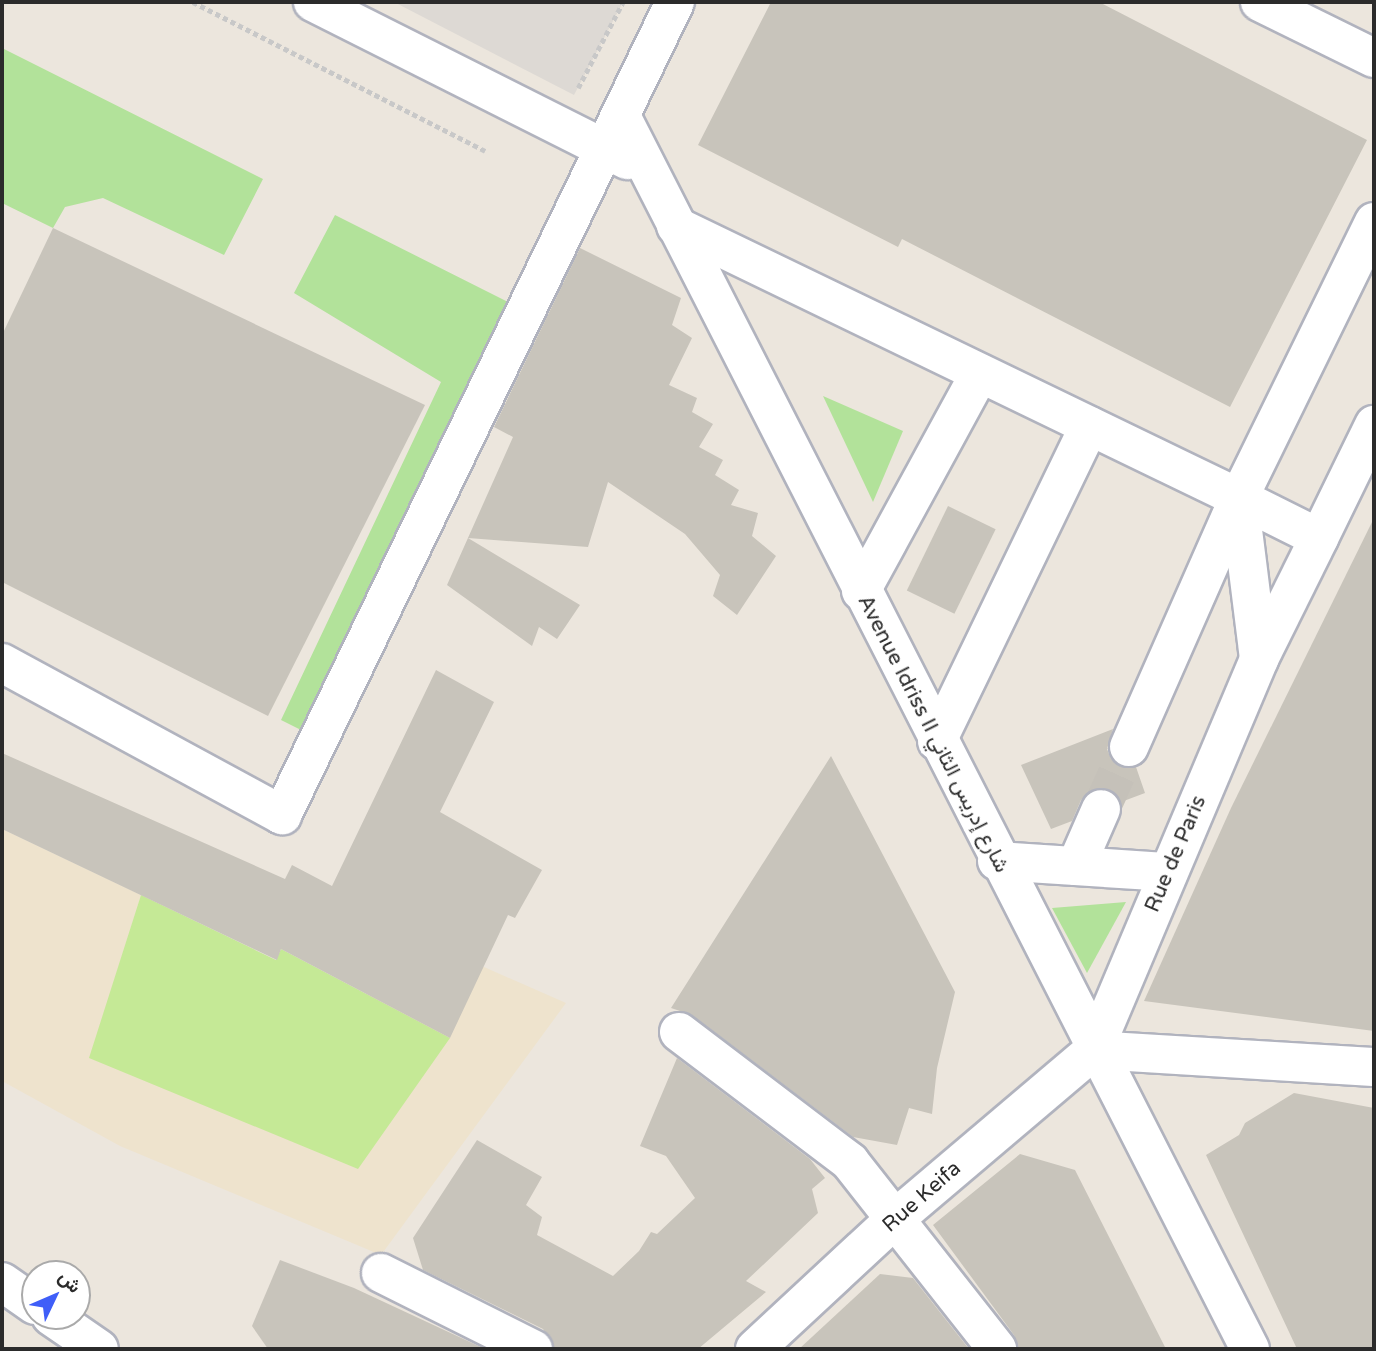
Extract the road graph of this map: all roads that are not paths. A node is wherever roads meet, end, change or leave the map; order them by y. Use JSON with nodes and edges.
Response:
{"nodes":[{"id":1,"x":313,"y":2,"type":"edge"},
{"id":2,"x":675,"y":2,"type":"edge"},
{"id":3,"x":1260,"y":2,"type":"edge"},
{"id":4,"x":1374,"y":58,"type":"edge"},
{"id":5,"x":613,"y":132,"type":"junction"},
{"id":6,"x":1374,"y":222,"type":"edge"},
{"id":7,"x":676,"y":226,"type":"junction"},
{"id":8,"x":980,"y":373,"type":"junction"},
{"id":9,"x":1374,"y":425,"type":"edge"},
{"id":10,"x":1089,"y":426,"type":"junction"},
{"id":11,"x":1239,"y":498,"type":"junction"},
{"id":12,"x":1319,"y":538,"type":"junction"},
{"id":13,"x":861,"y":590,"type":"junction"},
{"id":14,"x":1259,"y":659,"type":"junction"},
{"id":15,"x":2,"y":663,"type":"edge"},
{"id":16,"x":937,"y":741,"type":"junction"},
{"id":17,"x":1129,"y":747,"type":"tunnel mouth"},
{"id":18,"x":1101,"y":809,"type":"tunnel mouth"},
{"id":19,"x":997,"y":860,"type":"junction"},
{"id":20,"x":1076,"y":866,"type":"junction"},
{"id":21,"x":1168,"y":872,"type":"junction"},
{"id":22,"x":679,"y":1032,"type":"dead end"},
{"id":23,"x":1094,"y":1050,"type":"junction"},
{"id":24,"x":1374,"y":1067,"type":"edge"},
{"id":25,"x":896,"y":1218,"type":"junction"},
{"id":26,"x":381,"y":1273,"type":"dead end"},
{"id":27,"x":2,"y":1282,"type":"edge"},
{"id":28,"x":21,"y":1295,"type":"edge"},
{"id":29,"x":71,"y":1330,"type":"edge"},
{"id":30,"x":99,"y":1349,"type":"edge"},
{"id":31,"x":533,"y":1349,"type":"edge"},
{"id":32,"x":755,"y":1349,"type":"edge"},
{"id":33,"x":997,"y":1349,"type":"edge"},
{"id":34,"x":1250,"y":1349,"type":"edge"}],
"edges":[{"from":1,"to":5,"type":"street"},
{"from":2,"to":5,"type":"street"},
{"from":3,"to":4,"type":"street"},
{"from":5,"to":7,"type":"street","name":"Avenue Idriss II شارع إدريس الثاني"},
{"from":5,"to":15,"type":"street"},
{"from":6,"to":11,"type":"street"},
{"from":7,"to":8,"type":"street"},
{"from":7,"to":13,"type":"street","name":"Avenue Idriss II شارع إدريس الثاني"},
{"from":8,"to":10,"type":"street"},
{"from":8,"to":13,"type":"street"},
{"from":9,"to":12,"type":"street","name":"Rue de Paris"},
{"from":10,"to":11,"type":"street"},
{"from":10,"to":16,"type":"street"},
{"from":11,"to":12,"type":"street"},
{"from":11,"to":14,"type":"street"},
{"from":11,"to":17,"type":"street"},
{"from":12,"to":14,"type":"street","name":"Rue de Paris"},
{"from":13,"to":16,"type":"street","name":"Avenue Idriss II شارع إدريس الثاني"},
{"from":14,"to":21,"type":"street","name":"Rue de Paris"},
{"from":16,"to":19,"type":"street","name":"Avenue Idriss II شارع إدريس الثاني"},
{"from":18,"to":20,"type":"street"},
{"from":19,"to":20,"type":"street"},
{"from":19,"to":23,"type":"street","name":"Avenue Idriss II شارع إدريس الثاني"},
{"from":20,"to":21,"type":"street"},
{"from":21,"to":23,"type":"street","name":"Rue de Paris"},
{"from":22,"to":25,"type":"street"},
{"from":23,"to":24,"type":"street"},
{"from":23,"to":25,"type":"street","name":"Rue Keifa"},
{"from":23,"to":34,"type":"street","name":"Avenue Idriss II شارع إدريس الثاني"},
{"from":25,"to":32,"type":"street","name":"Rue Keifa"},
{"from":25,"to":33,"type":"street"},
{"from":26,"to":31,"type":"street"},
{"from":27,"to":28,"type":"street"},
{"from":29,"to":30,"type":"street"}]}
